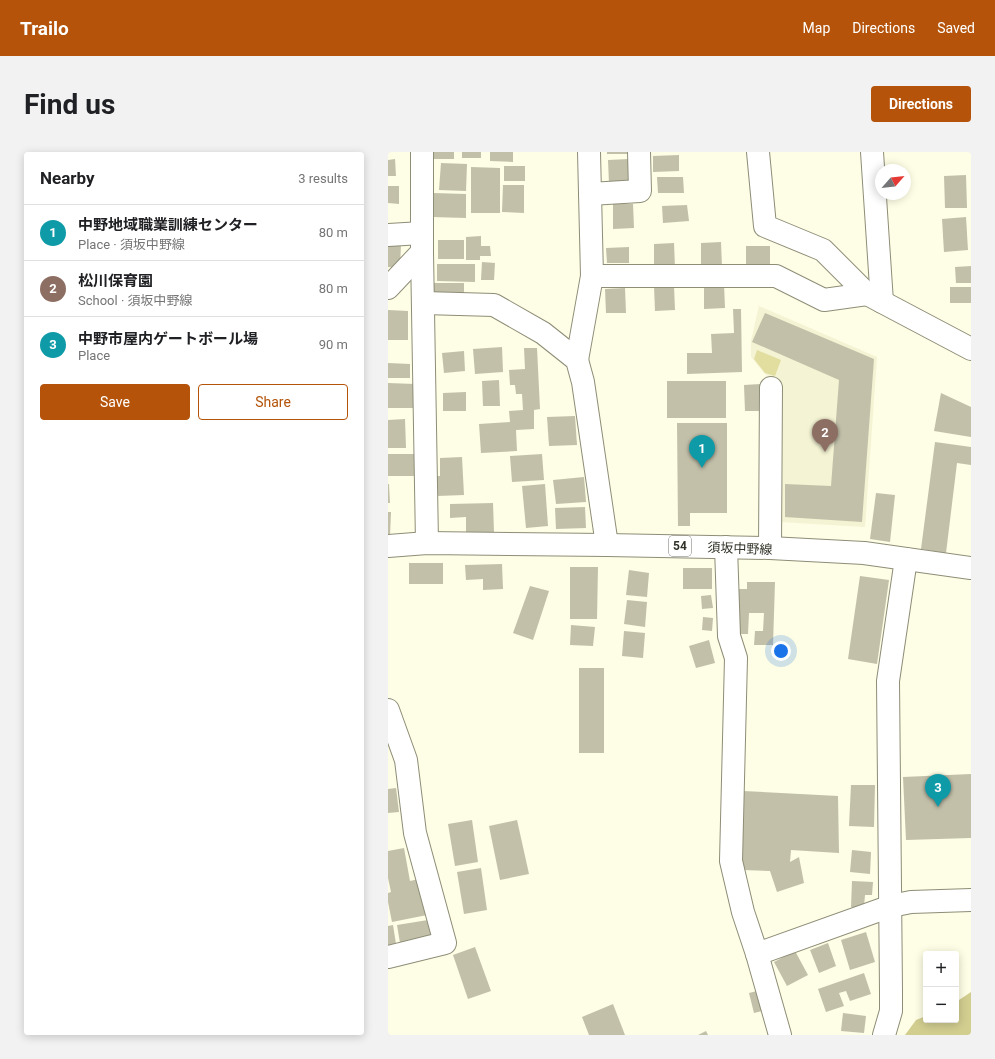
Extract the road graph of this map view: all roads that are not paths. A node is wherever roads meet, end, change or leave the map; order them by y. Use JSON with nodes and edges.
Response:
{"nodes":[{"id":1,"x":422,"y":152,"type":"edge"},
{"id":2,"x":589,"y":152,"type":"edge"},
{"id":3,"x":639,"y":152,"type":"edge"},
{"id":4,"x":758,"y":152,"type":"edge"},
{"id":5,"x":872,"y":152,"type":"edge"},
{"id":6,"x":590,"y":194,"type":"junction"},
{"id":7,"x":388,"y":235,"type":"edge"},
{"id":8,"x":422,"y":243,"type":"junction"},
{"id":9,"x":592,"y":276,"type":"junction"},
{"id":10,"x":388,"y":288,"type":"edge"},
{"id":11,"x":875,"y":298,"type":"junction"},
{"id":12,"x":424,"y":303,"type":"junction"},
{"id":13,"x":971,"y":349,"type":"edge"},
{"id":14,"x":577,"y":360,"type":"junction"},
{"id":15,"x":771,"y":388,"type":"dead end"},
{"id":16,"x":427,"y":543,"type":"junction"},
{"id":17,"x":607,"y":545,"type":"junction"},
{"id":18,"x":388,"y":546,"type":"edge"},
{"id":19,"x":726,"y":547,"type":"junction"},
{"id":20,"x":770,"y":548,"type":"junction"},
{"id":21,"x":906,"y":559,"type":"junction"},
{"id":22,"x":971,"y":568,"type":"edge"},
{"id":23,"x":388,"y":710,"type":"edge"},
{"id":24,"x":971,"y":900,"type":"edge"},
{"id":25,"x":891,"y":906,"type":"junction"},
{"id":26,"x":757,"y":954,"type":"junction"},
{"id":27,"x":388,"y":957,"type":"edge"},
{"id":28,"x":780,"y":1035,"type":"edge"},
{"id":29,"x":884,"y":1035,"type":"edge"}],
"edges":[{"from":1,"to":8,"type":"street"},
{"from":2,"to":6,"type":"street"},
{"from":3,"to":6,"type":"street"},
{"from":4,"to":11,"type":"street"},
{"from":5,"to":11,"type":"street"},
{"from":6,"to":9,"type":"street"},
{"from":7,"to":8,"type":"street"},
{"from":8,"to":10,"type":"street"},
{"from":8,"to":12,"type":"street"},
{"from":9,"to":11,"type":"street"},
{"from":9,"to":14,"type":"street"},
{"from":11,"to":13,"type":"street"},
{"from":12,"to":14,"type":"street"},
{"from":12,"to":16,"type":"street"},
{"from":14,"to":17,"type":"street"},
{"from":15,"to":20,"type":"street"},
{"from":16,"to":17,"type":"street","name":"須坂中野線","number":"54"},
{"from":16,"to":18,"type":"street","name":"須坂中野線","number":"54"},
{"from":17,"to":19,"type":"street","name":"須坂中野線","number":"54"},
{"from":19,"to":20,"type":"street","name":"須坂中野線","number":"54"},
{"from":19,"to":26,"type":"street"},
{"from":20,"to":21,"type":"street","name":"須坂中野線","number":"54"},
{"from":21,"to":22,"type":"street","name":"須坂中野線","number":"54"},
{"from":21,"to":25,"type":"street"},
{"from":23,"to":27,"type":"street"},
{"from":24,"to":25,"type":"street"},
{"from":25,"to":26,"type":"street"},
{"from":25,"to":29,"type":"street"},
{"from":26,"to":28,"type":"street"}]}
